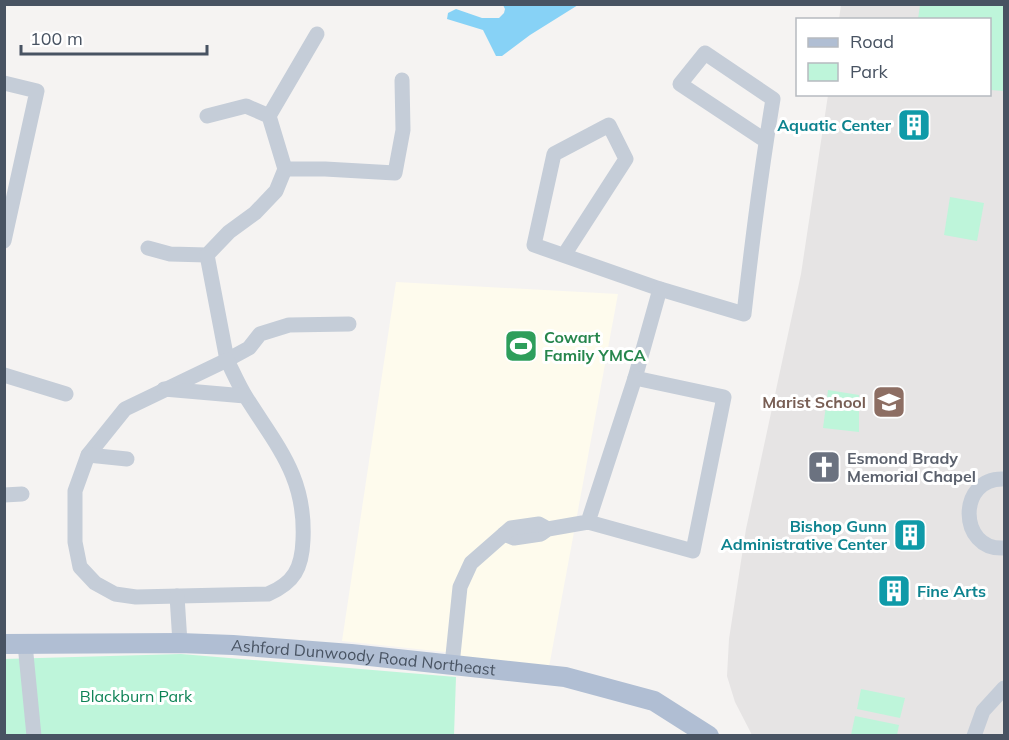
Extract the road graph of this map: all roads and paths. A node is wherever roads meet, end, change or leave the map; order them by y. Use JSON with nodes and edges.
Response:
{"nodes":[{"id":1,"x":316,"y":34,"type":"dead end"},
{"id":2,"x":402,"y":80,"type":"dead end"},
{"id":3,"x":4,"y":83,"type":"edge"},
{"id":4,"x":207,"y":116,"type":"dead end"},
{"id":5,"x":269,"y":116,"type":"junction"},
{"id":6,"x":766,"y":141,"type":"junction"},
{"id":7,"x":285,"y":169,"type":"junction"},
{"id":8,"x":4,"y":242,"type":"edge"},
{"id":9,"x":148,"y":248,"type":"dead end"},
{"id":10,"x":207,"y":255,"type":"junction"},
{"id":11,"x":564,"y":255,"type":"junction"},
{"id":12,"x":660,"y":289,"type":"junction"},
{"id":13,"x":349,"y":324,"type":"dead end"},
{"id":14,"x":227,"y":360,"type":"junction"},
{"id":15,"x":4,"y":375,"type":"edge"},
{"id":16,"x":635,"y":378,"type":"junction"},
{"id":17,"x":163,"y":389,"type":"junction"},
{"id":18,"x":66,"y":394,"type":"dead end"},
{"id":19,"x":245,"y":396,"type":"junction"},
{"id":20,"x":88,"y":455,"type":"junction"},
{"id":21,"x":127,"y":459,"type":"dead end"},
{"id":22,"x":1005,"y":480,"type":"edge"},
{"id":23,"x":21,"y":494,"type":"dead end"},
{"id":24,"x":4,"y":495,"type":"edge"},
{"id":25,"x":588,"y":522,"type":"junction"},
{"id":26,"x":1003,"y":549,"type":"edge"},
{"id":27,"x":177,"y":596,"type":"junction"},
{"id":28,"x":180,"y":643,"type":"junction"},
{"id":29,"x":4,"y":644,"type":"edge"},
{"id":30,"x":25,"y":644,"type":"junction"},
{"id":31,"x":452,"y":665,"type":"junction"},
{"id":32,"x":1005,"y":688,"type":"edge"},
{"id":33,"x":34,"y":735,"type":"edge"},
{"id":34,"x":709,"y":735,"type":"edge"},
{"id":35,"x":974,"y":735,"type":"edge"}],
"edges":[{"from":1,"to":5,"type":"street"},
{"from":2,"to":7,"type":"street"},
{"from":3,"to":8,"type":"street"},
{"from":4,"to":5,"type":"street"},
{"from":5,"to":7,"type":"street"},
{"from":6,"to":6,"type":"street"},
{"from":6,"to":12,"type":"street"},
{"from":7,"to":10,"type":"street"},
{"from":9,"to":10,"type":"street"},
{"from":10,"to":14,"type":"street"},
{"from":11,"to":11,"type":"street"},
{"from":11,"to":12,"type":"street"},
{"from":12,"to":16,"type":"street"},
{"from":13,"to":14,"type":"street"},
{"from":14,"to":17,"type":"street"},
{"from":14,"to":19,"type":"street"},
{"from":15,"to":18,"type":"street"},
{"from":16,"to":25,"type":"street"},
{"from":16,"to":25,"type":"street"},
{"from":17,"to":19,"type":"street"},
{"from":17,"to":20,"type":"street"},
{"from":19,"to":27,"type":"street"},
{"from":20,"to":21,"type":"street"},
{"from":20,"to":27,"type":"street"},
{"from":22,"to":26,"type":"street"},
{"from":23,"to":24,"type":"street"},
{"from":25,"to":31,"type":"street"},
{"from":27,"to":28,"type":"street"},
{"from":28,"to":30,"type":"main road","name":"Ashford Dunwoody Road Northeast"},
{"from":28,"to":31,"type":"main road","name":"Ashford Dunwoody Road Northeast"},
{"from":29,"to":30,"type":"main road","name":"Ashford Dunwoody Road Northeast"},
{"from":30,"to":33,"type":"street"},
{"from":31,"to":34,"type":"main road","name":"Ashford Dunwoody Road Northeast"},
{"from":32,"to":35,"type":"street"}]}
